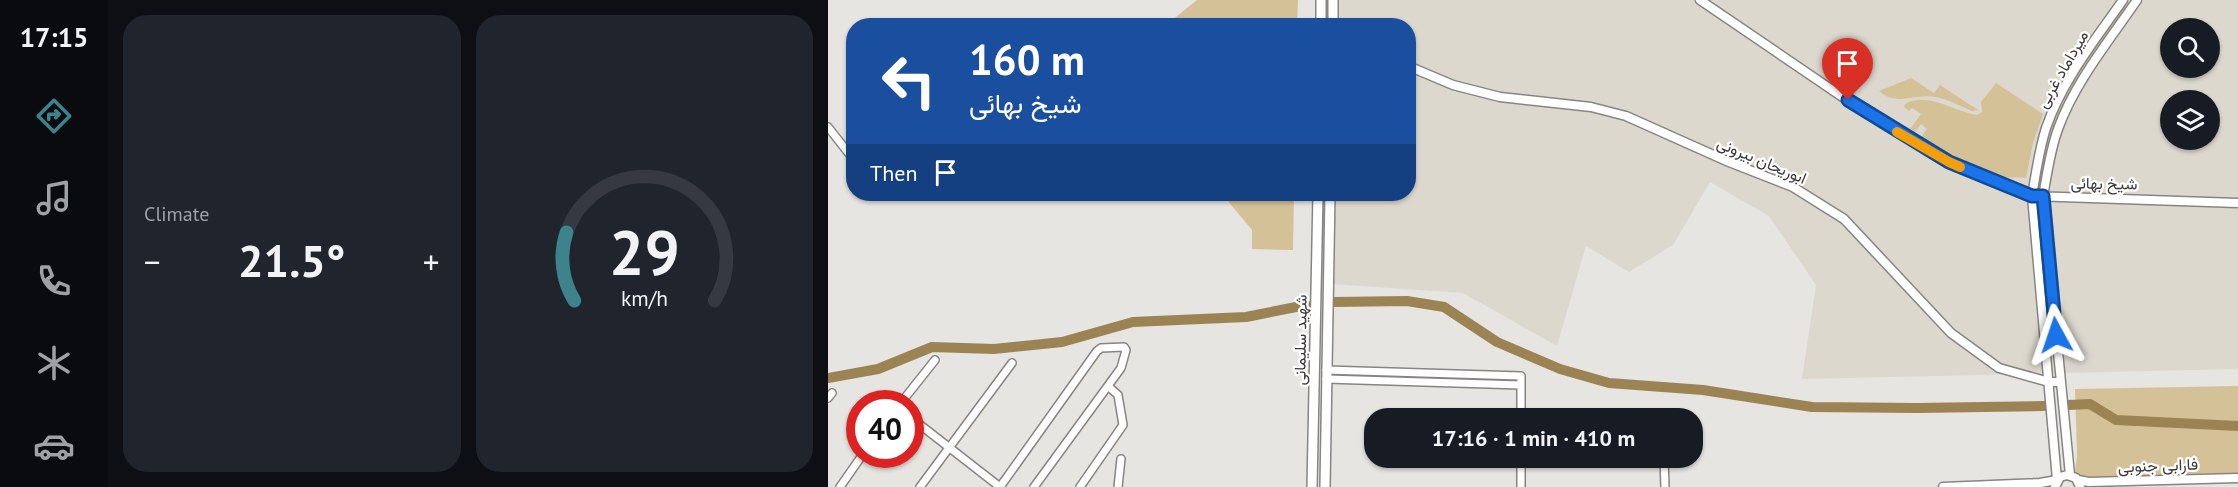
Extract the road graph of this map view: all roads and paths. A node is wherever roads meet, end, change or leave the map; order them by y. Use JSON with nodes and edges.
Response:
{"nodes":[{"id":1,"x":1321,"y":0,"type":"edge"},
{"id":2,"x":1333,"y":0,"type":"edge"},
{"id":3,"x":1700,"y":0,"type":"edge"},
{"id":4,"x":2123,"y":0,"type":"edge"},
{"id":5,"x":2137,"y":0,"type":"edge"},
{"id":6,"x":1321,"y":18,"type":"edge"},
{"id":7,"x":1333,"y":18,"type":"edge"},
{"id":8,"x":1416,"y":70,"type":"edge"},
{"id":9,"x":828,"y":127,"type":"edge"},
{"id":10,"x":846,"y":149,"type":"edge"},
{"id":11,"x":2032,"y":196,"type":"junction"},
{"id":12,"x":2043,"y":196,"type":"junction"},
{"id":13,"x":1318,"y":201,"type":"edge"},
{"id":14,"x":1330,"y":201,"type":"edge"},
{"id":15,"x":2238,"y":203,"type":"edge"},
{"id":16,"x":936,"y":360,"type":"dead end"},
{"id":17,"x":1012,"y":363,"type":"dead end"},
{"id":18,"x":1340,"y":370,"type":"junction"},
{"id":19,"x":1399,"y":372,"type":"junction"},
{"id":20,"x":1326,"y":374,"type":"junction"},
{"id":21,"x":1340,"y":379,"type":"junction"},
{"id":22,"x":1399,"y":381,"type":"junction"},
{"id":23,"x":2049,"y":382,"type":"junction"},
{"id":24,"x":2060,"y":382,"type":"junction"},
{"id":25,"x":1521,"y":385,"type":"junction"},
{"id":26,"x":1107,"y":386,"type":"junction"},
{"id":27,"x":911,"y":390,"type":"edge"},
{"id":28,"x":1521,"y":408,"type":"edge"},
{"id":29,"x":924,"y":428,"type":"edge"},
{"id":30,"x":948,"y":447,"type":"junction"},
{"id":31,"x":1121,"y":459,"type":"dead end"},
{"id":32,"x":853,"y":468,"type":"edge"},
{"id":33,"x":1521,"y":468,"type":"edge"},
{"id":34,"x":1664,"y":468,"type":"edge"},
{"id":35,"x":2070,"y":475,"type":"junction"},
{"id":36,"x":2238,"y":478,"type":"edge"},
{"id":37,"x":2056,"y":484,"type":"edge"},
{"id":38,"x":2080,"y":484,"type":"edge"},
{"id":39,"x":1311,"y":486,"type":"edge"},
{"id":40,"x":1325,"y":486,"type":"edge"},
{"id":41,"x":840,"y":487,"type":"edge"},
{"id":42,"x":920,"y":487,"type":"edge"},
{"id":43,"x":1000,"y":487,"type":"edge"},
{"id":44,"x":1034,"y":487,"type":"edge"},
{"id":45,"x":1080,"y":487,"type":"edge"},
{"id":46,"x":1118,"y":487,"type":"edge"},
{"id":47,"x":1521,"y":487,"type":"edge"},
{"id":48,"x":1665,"y":487,"type":"edge"},
{"id":49,"x":1942,"y":487,"type":"edge"}],
"edges":[{"from":1,"to":6,"type":"main road"},
{"from":2,"to":7,"type":"main road"},
{"from":3,"to":11,"type":"street","name":"شیخ بهائی"},
{"from":4,"to":11,"type":"street","name":"میرداماد غربی"},
{"from":5,"to":12,"type":"street","name":"میرداماد غربی"},
{"from":8,"to":23,"type":"street","name":"ابوریحان بیرونی"},
{"from":9,"to":10,"type":"street"},
{"from":11,"to":12,"type":"street","name":"شیخ بهائی"},
{"from":11,"to":23,"type":"street","name":"میرداماد غربی"},
{"from":12,"to":15,"type":"street","name":"شیخ بهائی"},
{"from":12,"to":24,"type":"street","name":"میرداماد غربی"},
{"from":13,"to":39,"type":"main road","name":"شهید سلیمانی"},
{"from":14,"to":20,"type":"main road","name":"شهید سلیمانی"},
{"from":16,"to":27,"type":"street"},
{"from":17,"to":30,"type":"street"},
{"from":18,"to":19,"type":"street"},
{"from":18,"to":20,"type":"street"},
{"from":18,"to":21,"type":"street"},
{"from":19,"to":22,"type":"street"},
{"from":19,"to":25,"type":"street"},
{"from":20,"to":21,"type":"street"},
{"from":20,"to":40,"type":"main road","name":"شهید سلیمانی"},
{"from":21,"to":22,"type":"street"},
{"from":22,"to":25,"type":"street"},
{"from":23,"to":24,"type":"street","name":"ابوریحان بیرونی"},
{"from":23,"to":37,"type":"street","name":"میرداماد غربی"},
{"from":24,"to":35,"type":"street","name":"میرداماد غربی"},
{"from":25,"to":28,"type":"street"},
{"from":26,"to":43,"type":"street"},
{"from":26,"to":44,"type":"street"},
{"from":26,"to":45,"type":"street"},
{"from":29,"to":30,"type":"street"},
{"from":30,"to":42,"type":"street"},
{"from":30,"to":43,"type":"street"},
{"from":31,"to":46,"type":"street"},
{"from":32,"to":41,"type":"street"},
{"from":33,"to":47,"type":"street"},
{"from":34,"to":48,"type":"street"},
{"from":35,"to":37,"type":"street"},
{"from":35,"to":38,"type":"street"},
{"from":36,"to":38,"type":"street","name":"فارابی جنوبی"},
{"from":37,"to":49,"type":"street"}]}
